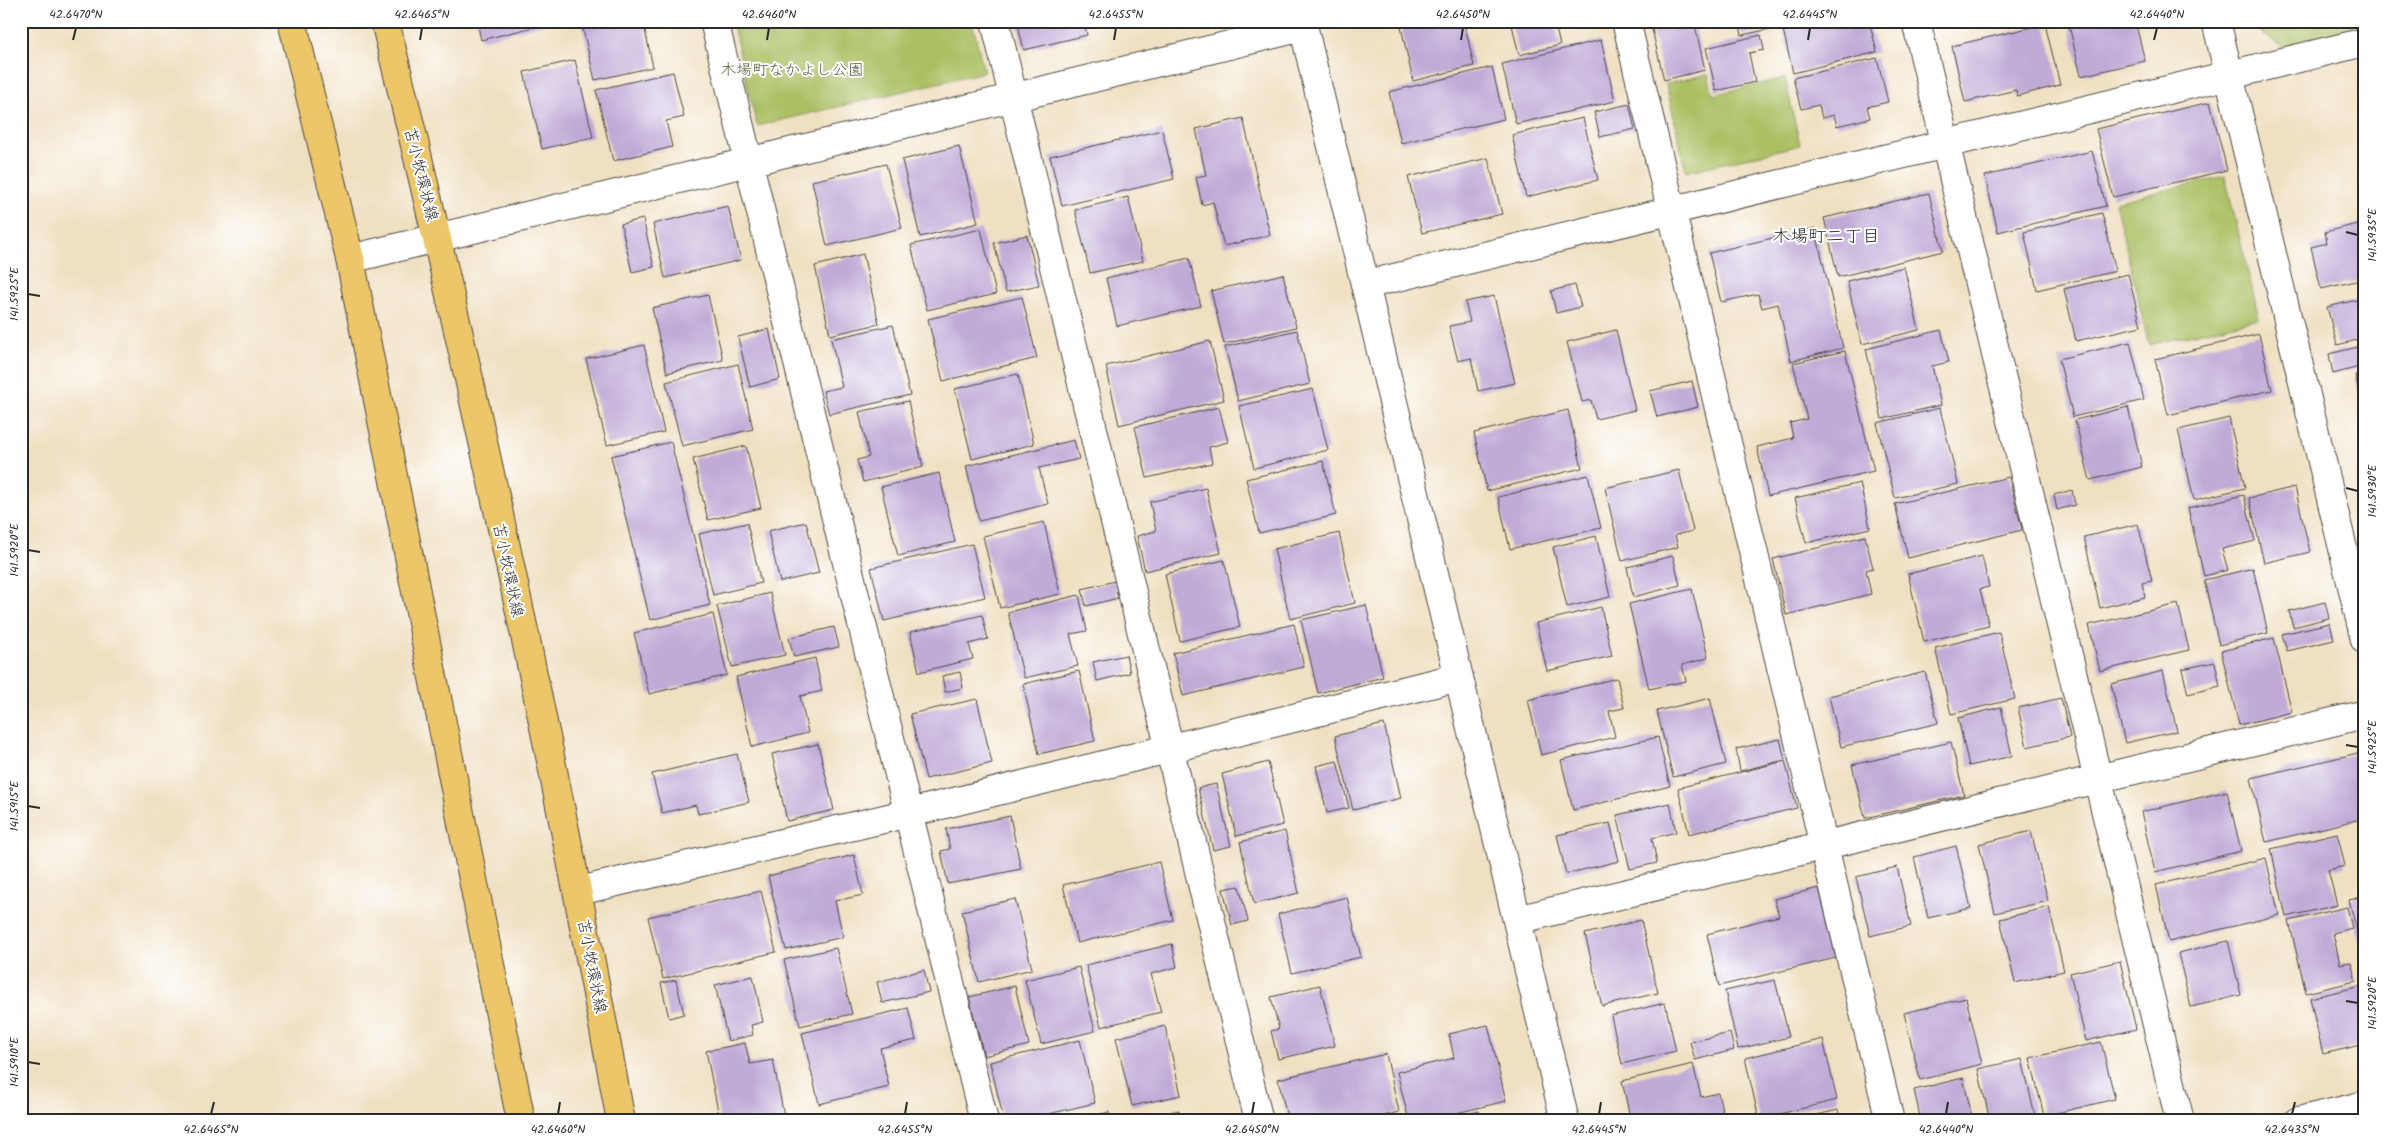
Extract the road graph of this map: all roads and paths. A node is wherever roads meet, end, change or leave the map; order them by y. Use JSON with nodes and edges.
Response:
{"nodes":[{"id":1,"x":292,"y":21,"type":"edge"},
{"id":2,"x":385,"y":21,"type":"edge"},
{"id":3,"x":714,"y":21,"type":"edge"},
{"id":4,"x":995,"y":21,"type":"edge"},
{"id":5,"x":1626,"y":21,"type":"edge"},
{"id":6,"x":1916,"y":21,"type":"edge"},
{"id":7,"x":2216,"y":21,"type":"edge"},
{"id":8,"x":1302,"y":24,"type":"edge"},
{"id":9,"x":2365,"y":42,"type":"edge"},
{"id":10,"x":2229,"y":75,"type":"junction"},
{"id":11,"x":1013,"y":98,"type":"junction"},
{"id":12,"x":1946,"y":144,"type":"junction"},
{"id":13,"x":751,"y":163,"type":"junction"},
{"id":14,"x":1671,"y":210,"type":"junction"},
{"id":15,"x":438,"y":237,"type":"junction"},
{"id":16,"x":350,"y":259,"type":"junction"},
{"id":17,"x":1364,"y":285,"type":"junction"},
{"id":18,"x":2365,"y":640,"type":"edge"},
{"id":19,"x":1459,"y":677,"type":"junction"},
{"id":20,"x":2365,"y":714,"type":"edge"},
{"id":21,"x":1169,"y":747,"type":"junction"},
{"id":22,"x":2098,"y":778,"type":"junction"},
{"id":23,"x":910,"y":812,"type":"junction"},
{"id":24,"x":1824,"y":845,"type":"junction"},
{"id":25,"x":578,"y":891,"type":"junction"},
{"id":26,"x":1517,"y":920,"type":"junction"},
{"id":27,"x":2365,"y":1105,"type":"edge"},
{"id":28,"x":521,"y":1121,"type":"edge"},
{"id":29,"x":621,"y":1121,"type":"edge"},
{"id":30,"x":984,"y":1121,"type":"edge"},
{"id":31,"x":1259,"y":1121,"type":"edge"},
{"id":32,"x":1565,"y":1121,"type":"edge"},
{"id":33,"x":1890,"y":1121,"type":"edge"},
{"id":34,"x":2180,"y":1121,"type":"edge"},
{"id":35,"x":2298,"y":1121,"type":"edge"}],
"edges":[{"from":1,"to":16,"type":"main road"},
{"from":2,"to":15,"type":"main road","name":"苫小牧環状線"},
{"from":3,"to":13,"type":"street"},
{"from":4,"to":11,"type":"street"},
{"from":5,"to":14,"type":"street"},
{"from":6,"to":12,"type":"street"},
{"from":7,"to":10,"type":"street"},
{"from":8,"to":11,"type":"street"},
{"from":8,"to":17,"type":"street"},
{"from":9,"to":10,"type":"street"},
{"from":10,"to":12,"type":"street"},
{"from":10,"to":18,"type":"street"},
{"from":11,"to":13,"type":"street"},
{"from":11,"to":21,"type":"street"},
{"from":12,"to":14,"type":"street"},
{"from":12,"to":22,"type":"street"},
{"from":13,"to":15,"type":"street"},
{"from":13,"to":23,"type":"street"},
{"from":14,"to":17,"type":"street"},
{"from":14,"to":24,"type":"street"},
{"from":15,"to":16,"type":"street"},
{"from":15,"to":25,"type":"main road","name":"苫小牧環状線"},
{"from":16,"to":28,"type":"main road"},
{"from":17,"to":19,"type":"street"},
{"from":19,"to":21,"type":"street"},
{"from":19,"to":26,"type":"street"},
{"from":20,"to":22,"type":"street"},
{"from":21,"to":23,"type":"street"},
{"from":21,"to":31,"type":"street"},
{"from":22,"to":24,"type":"street"},
{"from":22,"to":34,"type":"street"},
{"from":23,"to":25,"type":"street"},
{"from":23,"to":30,"type":"street"},
{"from":24,"to":26,"type":"street"},
{"from":24,"to":33,"type":"street"},
{"from":25,"to":29,"type":"main road","name":"苫小牧環状線"},
{"from":26,"to":32,"type":"street"},
{"from":27,"to":35,"type":"street"}]}
